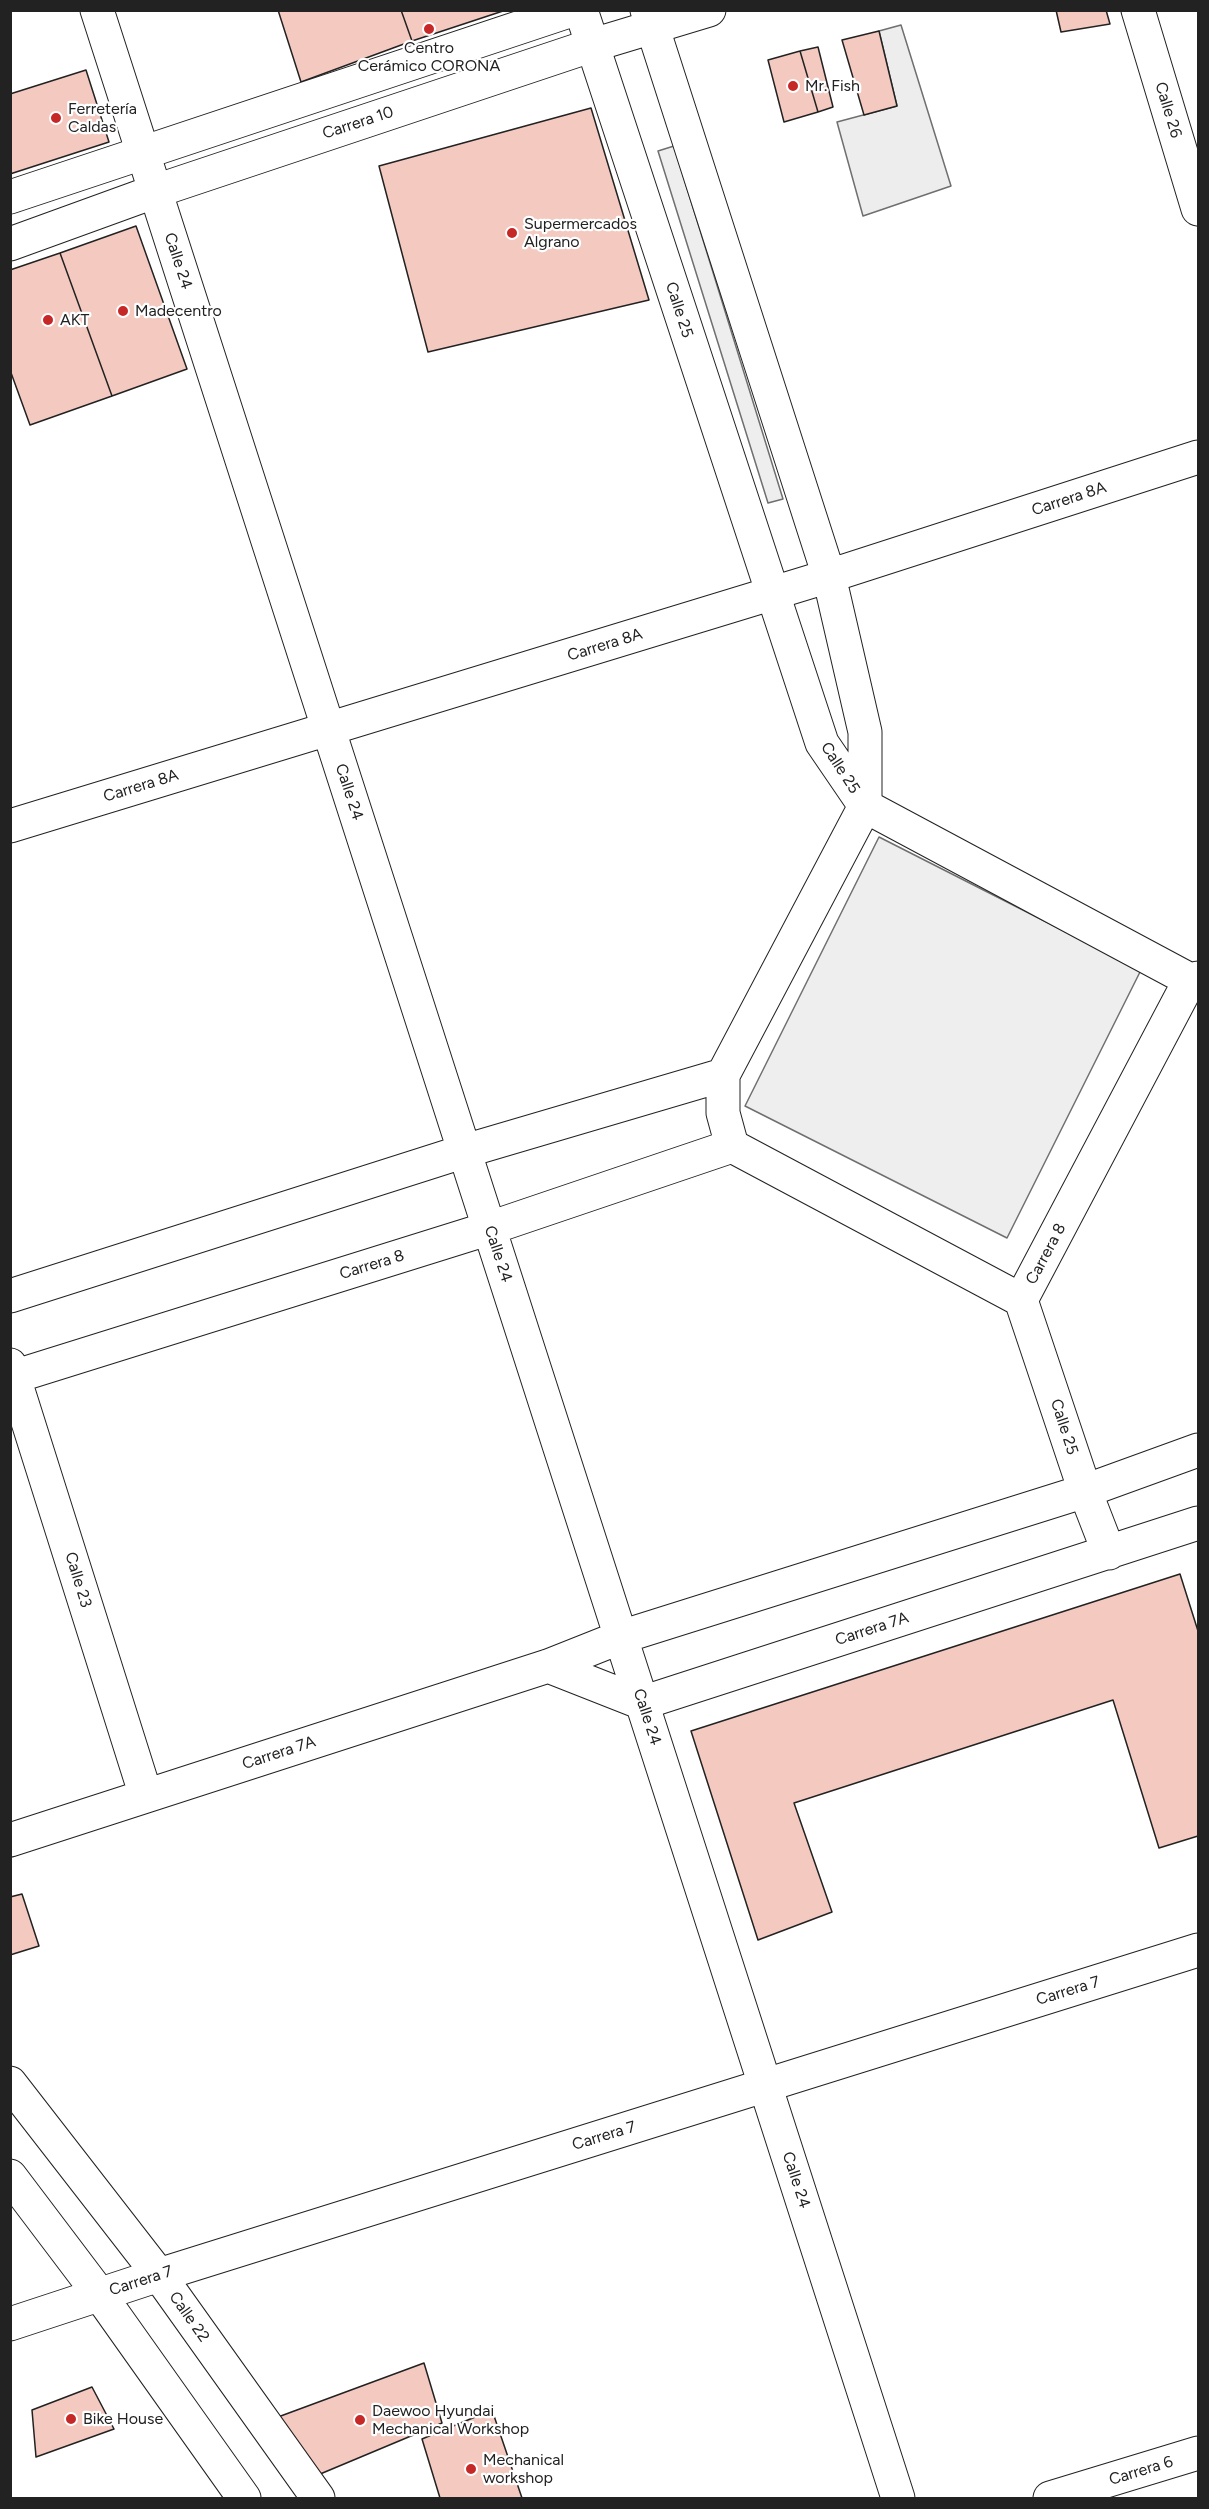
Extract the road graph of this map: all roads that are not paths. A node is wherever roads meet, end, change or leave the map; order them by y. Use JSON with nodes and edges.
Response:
{"nodes":[{"id":1,"x":98,"y":10,"type":"edge"},
{"id":2,"x":572,"y":10,"type":"edge"},
{"id":3,"x":581,"y":10,"type":"edge"},
{"id":4,"x":709,"y":10,"type":"edge"},
{"id":5,"x":1138,"y":10,"type":"edge"},
{"id":6,"x":650,"y":19,"type":"edge"},
{"id":7,"x":593,"y":45,"type":"junction"},
{"id":8,"x":144,"y":154,"type":"junction"},
{"id":9,"x":156,"y":191,"type":"junction"},
{"id":10,"x":10,"y":197,"type":"edge"},
{"id":11,"x":1198,"y":209,"type":"edge"},
{"id":12,"x":10,"y":244,"type":"edge"},
{"id":13,"x":1198,"y":457,"type":"edge"},
{"id":14,"x":829,"y":576,"type":"junction"},
{"id":15,"x":772,"y":594,"type":"junction"},
{"id":16,"x":329,"y":729,"type":"junction"},
{"id":17,"x":865,"y":806,"type":"junction"},
{"id":18,"x":10,"y":826,"type":"edge"},
{"id":19,"x":1194,"y":979,"type":"edge"},
{"id":20,"x":723,"y":1075,"type":"junction"},
{"id":21,"x":732,"y":1146,"type":"junction"},
{"id":22,"x":465,"y":1151,"type":"junction"},
{"id":23,"x":490,"y":1228,"type":"junction"},
{"id":24,"x":10,"y":1296,"type":"edge"},
{"id":25,"x":1022,"y":1300,"type":"junction"},
{"id":26,"x":12,"y":1373,"type":"edge"},
{"id":27,"x":1198,"y":1450,"type":"edge"},
{"id":28,"x":1085,"y":1491,"type":"junction"},
{"id":29,"x":1198,"y":1522,"type":"edge"},
{"id":30,"x":1109,"y":1553,"type":"junction"},
{"id":31,"x":621,"y":1637,"type":"junction"},
{"id":32,"x":548,"y":1666,"type":"junction"},
{"id":33,"x":642,"y":1703,"type":"junction"},
{"id":34,"x":146,"y":1796,"type":"junction"},
{"id":35,"x":10,"y":1840,"type":"edge"},
{"id":36,"x":1198,"y":1950,"type":"edge"},
{"id":37,"x":10,"y":2083,"type":"edge"},
{"id":38,"x":766,"y":2085,"type":"junction"},
{"id":39,"x":10,"y":2176,"type":"edge"},
{"id":40,"x":159,"y":2275,"type":"junction"},
{"id":41,"x":100,"y":2295,"type":"junction"},
{"id":42,"x":10,"y":2324,"type":"edge"},
{"id":43,"x":1198,"y":2453,"type":"edge"},
{"id":44,"x":244,"y":2499,"type":"edge"},
{"id":45,"x":318,"y":2499,"type":"edge"},
{"id":46,"x":898,"y":2499,"type":"edge"},
{"id":47,"x":1050,"y":2499,"type":"edge"}],
"edges":[{"from":1,"to":8,"type":"street","name":"Calle 24"},
{"from":2,"to":8,"type":"street"},
{"from":3,"to":7,"type":"street","name":"Calle 25"},
{"from":4,"to":6,"type":"street","name":"Carrera 10"},
{"from":5,"to":11,"type":"street","name":"Calle 26"},
{"from":6,"to":7,"type":"street","name":"Carrera 10"},
{"from":6,"to":14,"type":"street","name":"Calle 25"},
{"from":7,"to":9,"type":"street","name":"Carrera 10"},
{"from":7,"to":15,"type":"street","name":"Calle 25"},
{"from":8,"to":9,"type":"street","name":"Calle 24"},
{"from":8,"to":10,"type":"street"},
{"from":9,"to":12,"type":"street","name":"Carrera 10"},
{"from":9,"to":16,"type":"street","name":"Calle 24"},
{"from":13,"to":14,"type":"street","name":"Carrera 8A"},
{"from":14,"to":15,"type":"street","name":"Carrera 8A"},
{"from":14,"to":17,"type":"street","name":"Calle 25"},
{"from":15,"to":16,"type":"street","name":"Carrera 8A"},
{"from":15,"to":17,"type":"street","name":"Calle 25"},
{"from":16,"to":18,"type":"street","name":"Carrera 8A"},
{"from":16,"to":22,"type":"street","name":"Calle 24"},
{"from":17,"to":19,"type":"street","name":"Carrera 8"},
{"from":17,"to":20,"type":"street"},
{"from":19,"to":25,"type":"street","name":"Carrera 8"},
{"from":20,"to":21,"type":"street"},
{"from":20,"to":22,"type":"street"},
{"from":21,"to":23,"type":"street","name":"Carrera 8"},
{"from":21,"to":25,"type":"street","name":"Carrera 8"},
{"from":22,"to":23,"type":"street","name":"Calle 24"},
{"from":22,"to":24,"type":"street"},
{"from":23,"to":26,"type":"street","name":"Carrera 8"},
{"from":23,"to":31,"type":"street","name":"Calle 24"},
{"from":25,"to":28,"type":"street","name":"Calle 25"},
{"from":26,"to":34,"type":"street","name":"Calle 23"},
{"from":27,"to":28,"type":"street","name":"Carrera 7A"},
{"from":28,"to":30,"type":"street","name":"Calle 25"},
{"from":28,"to":31,"type":"street","name":"Carrera 7A"},
{"from":29,"to":30,"type":"street","name":"Carrera 7A"},
{"from":30,"to":33,"type":"street","name":"Carrera 7A"},
{"from":31,"to":32,"type":"street","name":"Carrera 7A"},
{"from":31,"to":33,"type":"street","name":"Calle 24"},
{"from":32,"to":33,"type":"street"},
{"from":32,"to":34,"type":"street","name":"Carrera 7A"},
{"from":33,"to":38,"type":"street","name":"Calle 24"},
{"from":34,"to":35,"type":"street","name":"Carrera 7A"},
{"from":36,"to":38,"type":"street","name":"Carrera 7"},
{"from":37,"to":40,"type":"street","name":"Calle 22"},
{"from":38,"to":40,"type":"street","name":"Carrera 7"},
{"from":38,"to":46,"type":"street","name":"Calle 24"},
{"from":39,"to":41,"type":"street"},
{"from":40,"to":41,"type":"street","name":"Carrera 7"},
{"from":40,"to":45,"type":"street","name":"Calle 22"},
{"from":41,"to":42,"type":"street","name":"Carrera 7"},
{"from":41,"to":44,"type":"street"},
{"from":43,"to":47,"type":"street","name":"Carrera 6"}]}
